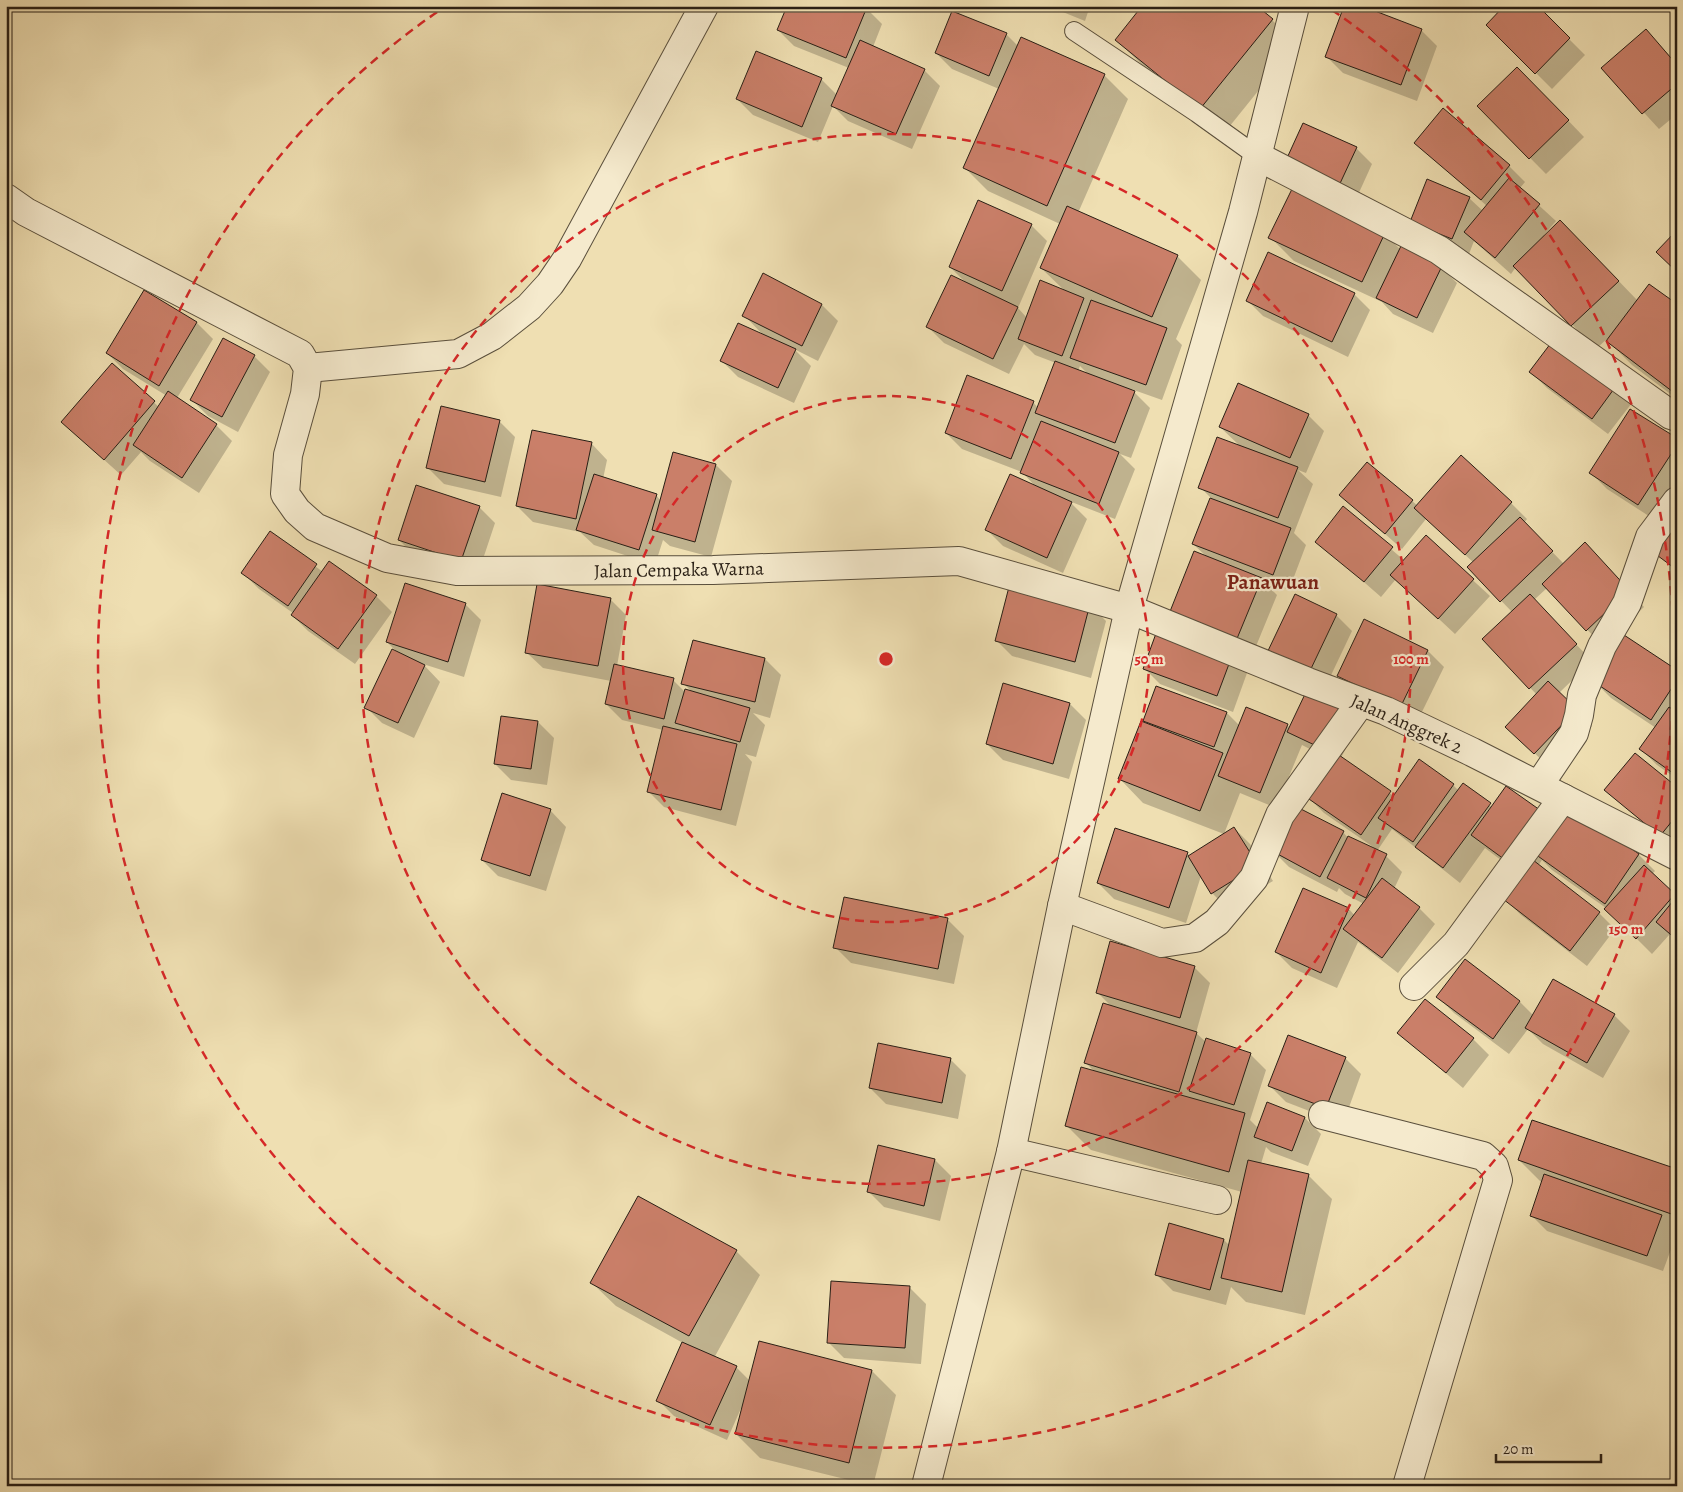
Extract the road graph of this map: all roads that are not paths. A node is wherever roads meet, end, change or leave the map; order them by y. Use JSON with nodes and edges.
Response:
{"nodes":[{"id":1,"x":704,"y":6,"type":"edge"},
{"id":2,"x":1295,"y":6,"type":"edge"},
{"id":3,"x":1074,"y":32,"type":"dead end"},
{"id":4,"x":1257,"y":156,"type":"junction"},
{"id":5,"x":6,"y":198,"type":"edge"},
{"id":6,"x":308,"y":368,"type":"junction"},
{"id":7,"x":1677,"y":417,"type":"edge"},
{"id":8,"x":1677,"y":501,"type":"edge"},
{"id":9,"x":1129,"y":609,"type":"junction"},
{"id":10,"x":1362,"y":702,"type":"junction"},
{"id":11,"x":1539,"y":785,"type":"junction"},
{"id":12,"x":1563,"y":798,"type":"junction"},
{"id":13,"x":1677,"y":856,"type":"edge"},
{"id":14,"x":1062,"y":906,"type":"junction"},
{"id":15,"x":1414,"y":986,"type":"dead end"},
{"id":16,"x":1323,"y":1115,"type":"dead end"},
{"id":17,"x":1010,"y":1152,"type":"junction"},
{"id":18,"x":1217,"y":1200,"type":"dead end"},
{"id":19,"x":926,"y":1486,"type":"edge"},
{"id":20,"x":1407,"y":1486,"type":"edge"}],
"edges":[{"from":1,"to":6,"type":"street"},
{"from":2,"to":4,"type":"street"},
{"from":3,"to":4,"type":"lane"},
{"from":4,"to":7,"type":"street"},
{"from":4,"to":9,"type":"street"},
{"from":5,"to":6,"type":"street"},
{"from":6,"to":9,"type":"street","name":"Jalan Cempaka Warna"},
{"from":8,"to":11,"type":"street"},
{"from":9,"to":10,"type":"street","name":"Jalan Anggrek 2"},
{"from":9,"to":14,"type":"street"},
{"from":10,"to":11,"type":"street","name":"Jalan Anggrek 2"},
{"from":10,"to":14,"type":"street"},
{"from":11,"to":12,"type":"street","name":"Jalan Anggrek 2"},
{"from":12,"to":13,"type":"street","name":"Jalan Anggrek 2"},
{"from":12,"to":15,"type":"street"},
{"from":14,"to":17,"type":"street"},
{"from":16,"to":20,"type":"street"},
{"from":17,"to":18,"type":"street"},
{"from":17,"to":19,"type":"street"}]}
